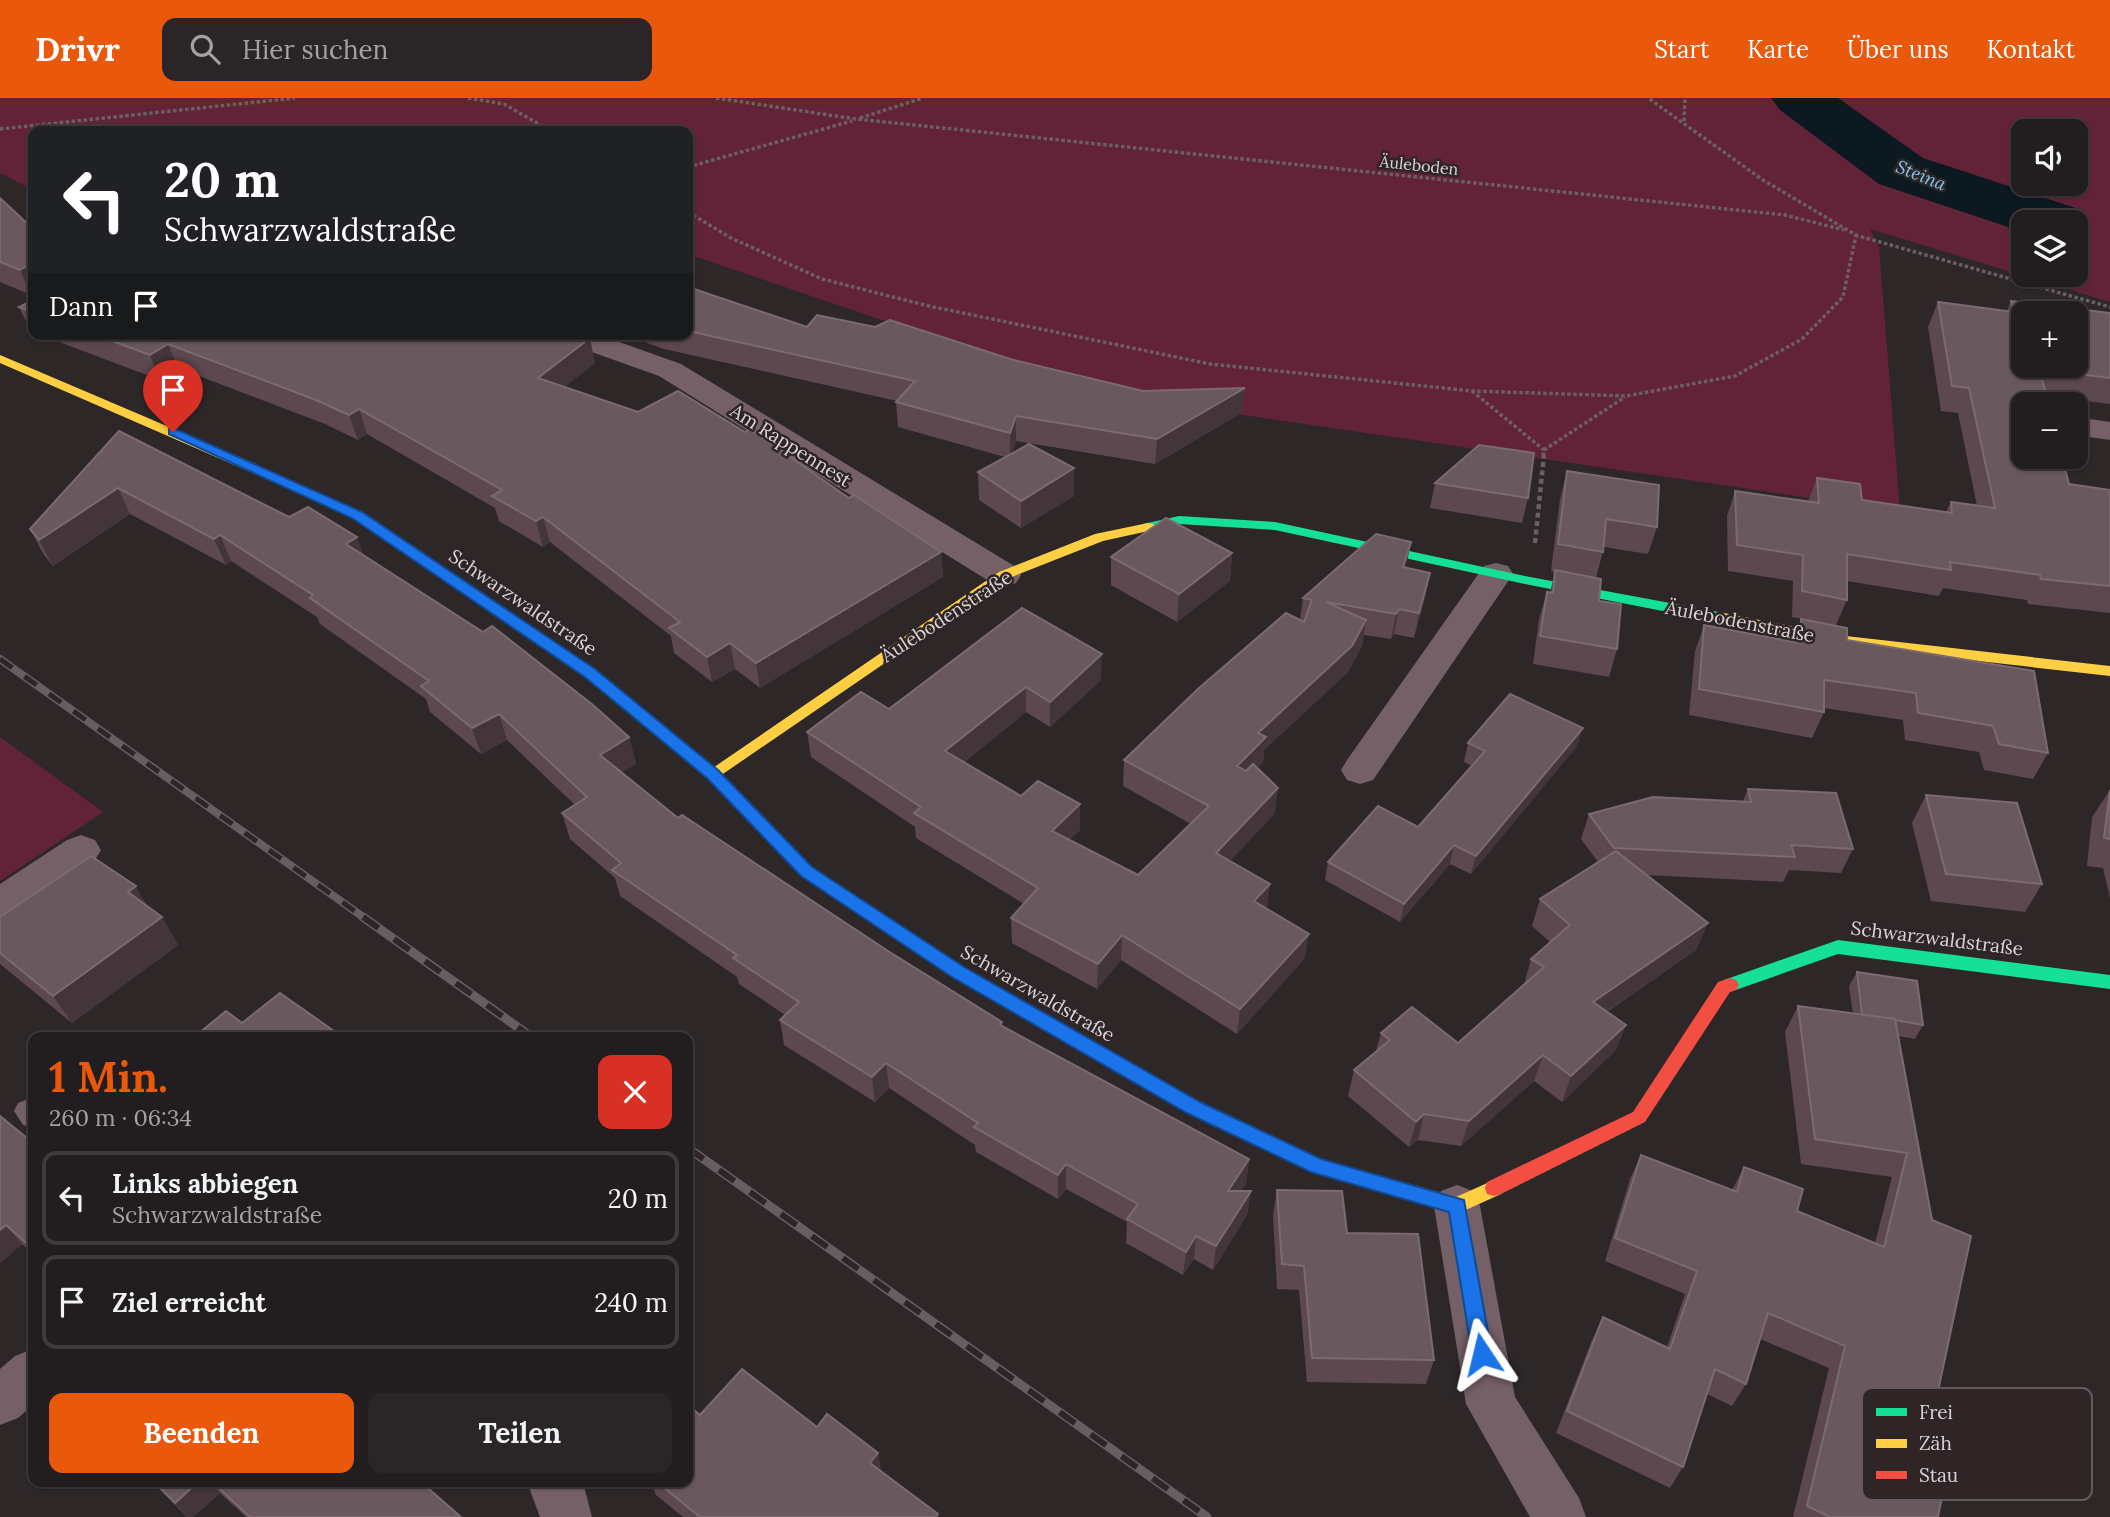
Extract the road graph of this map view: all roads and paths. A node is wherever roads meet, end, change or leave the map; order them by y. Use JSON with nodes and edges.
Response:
{"nodes":[{"id":1,"x":295,"y":98,"type":"edge"},
{"id":2,"x":468,"y":98,"type":"edge"},
{"id":3,"x":716,"y":98,"type":"edge"},
{"id":4,"x":923,"y":98,"type":"edge"},
{"id":5,"x":1648,"y":98,"type":"edge"},
{"id":6,"x":1685,"y":98,"type":"edge"},
{"id":7,"x":856,"y":120,"type":"junction"},
{"id":8,"x":1684,"y":122,"type":"junction"},
{"id":9,"x":28,"y":126,"type":"edge"},
{"id":10,"x":29,"y":126,"type":"edge"},
{"id":11,"x":542,"y":126,"type":"edge"},
{"id":12,"x":0,"y":129,"type":"edge"},
{"id":13,"x":693,"y":166,"type":"edge"},
{"id":14,"x":693,"y":215,"type":"edge"},
{"id":15,"x":1856,"y":235,"type":"junction"},
{"id":16,"x":2110,"y":307,"type":"edge"},
{"id":17,"x":585,"y":340,"type":"edge"},
{"id":18,"x":0,"y":359,"type":"edge"},
{"id":19,"x":1472,"y":391,"type":"junction"},
{"id":20,"x":1626,"y":396,"type":"junction"},
{"id":21,"x":2088,"y":428,"type":"edge"},
{"id":22,"x":2110,"y":431,"type":"edge"},
{"id":23,"x":1544,"y":450,"type":"junction"},
{"id":24,"x":1496,"y":574,"type":"junction"},
{"id":25,"x":1004,"y":575,"type":"junction"},
{"id":26,"x":1530,"y":581,"type":"junction"},
{"id":27,"x":2110,"y":671,"type":"edge"},
{"id":28,"x":1360,"y":770,"type":"dead end"},
{"id":29,"x":712,"y":774,"type":"junction"},
{"id":30,"x":81,"y":850,"type":"dead end"},
{"id":31,"x":0,"y":904,"type":"edge"},
{"id":32,"x":2110,"y":982,"type":"edge"},
{"id":33,"x":1457,"y":1206,"type":"junction"},
{"id":34,"x":28,"y":1377,"type":"edge"},
{"id":35,"x":0,"y":1401,"type":"edge"},
{"id":36,"x":559,"y":1487,"type":"edge"},
{"id":37,"x":566,"y":1517,"type":"edge"},
{"id":38,"x":1560,"y":1517,"type":"edge"}],
"edges":[{"from":1,"to":10,"type":"path"},
{"from":2,"to":11,"type":"path"},
{"from":3,"to":7,"type":"path","name":"Äuleboden"},
{"from":4,"to":7,"type":"path"},
{"from":5,"to":8,"type":"path"},
{"from":6,"to":8,"type":"path"},
{"from":7,"to":13,"type":"path"},
{"from":7,"to":15,"type":"path","name":"Äuleboden"},
{"from":8,"to":15,"type":"path"},
{"from":9,"to":12,"type":"path"},
{"from":14,"to":19,"type":"path"},
{"from":15,"to":16,"type":"path","name":"Äuleboden"},
{"from":15,"to":20,"type":"path"},
{"from":17,"to":25,"type":"street","name":"Am Rappennest"},
{"from":18,"to":29,"type":"street","name":"Schwarzwaldstraße"},
{"from":19,"to":20,"type":"path"},
{"from":19,"to":23,"type":"path"},
{"from":20,"to":23,"type":"path"},
{"from":21,"to":22,"type":"street"},
{"from":23,"to":26,"type":"path"},
{"from":24,"to":25,"type":"street","name":"Äulebodenstraße"},
{"from":24,"to":26,"type":"street","name":"Äulebodenstraße"},
{"from":24,"to":28,"type":"street"},
{"from":25,"to":29,"type":"street","name":"Äulebodenstraße"},
{"from":26,"to":27,"type":"street","name":"Äulebodenstraße"},
{"from":29,"to":33,"type":"street","name":"Schwarzwaldstraße"},
{"from":30,"to":31,"type":"street"},
{"from":32,"to":33,"type":"street","name":"Schwarzwaldstraße"},
{"from":33,"to":38,"type":"street"},
{"from":34,"to":35,"type":"street"},
{"from":36,"to":37,"type":"street"}]}
